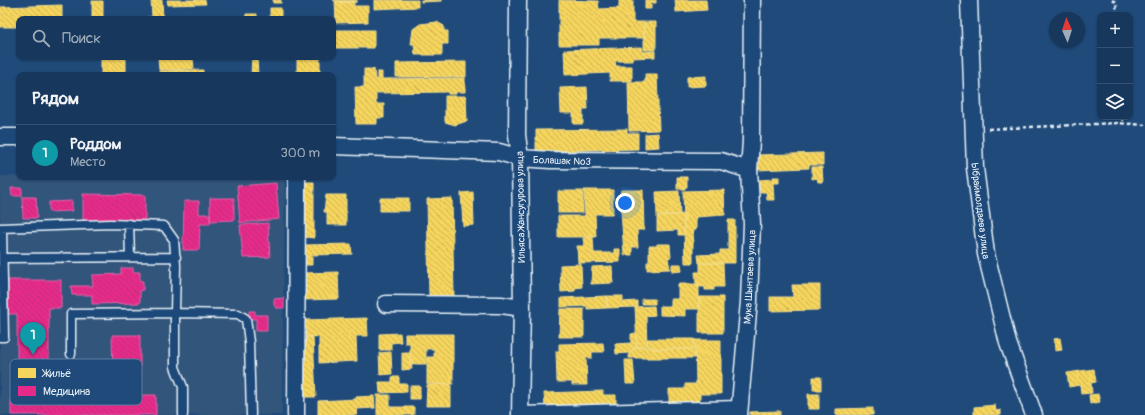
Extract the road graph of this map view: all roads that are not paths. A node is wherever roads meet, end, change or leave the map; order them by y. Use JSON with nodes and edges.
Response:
{"nodes":[{"id":1,"x":518,"y":0,"type":"edge"},
{"id":2,"x":752,"y":0,"type":"edge"},
{"id":3,"x":969,"y":0,"type":"edge"},
{"id":4,"x":0,"y":137,"type":"edge"},
{"id":5,"x":16,"y":138,"type":"edge"},
{"id":6,"x":336,"y":146,"type":"edge"},
{"id":7,"x":520,"y":158,"type":"junction"},
{"id":8,"x":749,"y":170,"type":"junction"},
{"id":9,"x":297,"y":180,"type":"edge"},
{"id":10,"x":129,"y":224,"type":"junction"},
{"id":11,"x":1,"y":228,"type":"edge"},
{"id":12,"x":130,"y":257,"type":"junction"},
{"id":13,"x":176,"y":257,"type":"junction"},
{"id":14,"x":3,"y":258,"type":"junction"},
{"id":15,"x":386,"y":304,"type":"dead end"},
{"id":16,"x":522,"y":308,"type":"junction"},
{"id":17,"x":175,"y":313,"type":"junction"},
{"id":18,"x":0,"y":338,"type":"edge"},
{"id":19,"x":71,"y":354,"type":"dead end"},
{"id":20,"x":739,"y":412,"type":"edge"},
{"id":21,"x":183,"y":415,"type":"edge"},
{"id":22,"x":251,"y":415,"type":"edge"},
{"id":23,"x":296,"y":415,"type":"edge"},
{"id":24,"x":520,"y":415,"type":"edge"},
{"id":25,"x":1034,"y":415,"type":"edge"}],
"edges":[{"from":1,"to":7,"type":"street","name":"Ильяса Жансугурова улица"},
{"from":2,"to":8,"type":"street","name":"Мука Шынтаева улица"},
{"from":3,"to":25,"type":"street","name":"Ыбраймолдаева улица"},
{"from":4,"to":5,"type":"street"},
{"from":6,"to":7,"type":"street","name":"Болашак №3"},
{"from":7,"to":8,"type":"street","name":"Болашак №3"},
{"from":7,"to":16,"type":"street","name":"Ильяса Жансугурова улица"},
{"from":8,"to":20,"type":"street","name":"Мука Шынтаева улица"},
{"from":9,"to":23,"type":"street"},
{"from":10,"to":11,"type":"lane"},
{"from":10,"to":12,"type":"lane"},
{"from":10,"to":13,"type":"lane"},
{"from":11,"to":14,"type":"lane"},
{"from":12,"to":13,"type":"lane"},
{"from":12,"to":14,"type":"lane"},
{"from":13,"to":17,"type":"lane"},
{"from":14,"to":18,"type":"lane"},
{"from":15,"to":16,"type":"street"},
{"from":16,"to":24,"type":"street","name":"Ильяса Жансугурова улица"},
{"from":17,"to":19,"type":"lane"},
{"from":17,"to":21,"type":"lane"},
{"from":17,"to":22,"type":"lane"},
{"from":20,"to":24,"type":"street"}]}
